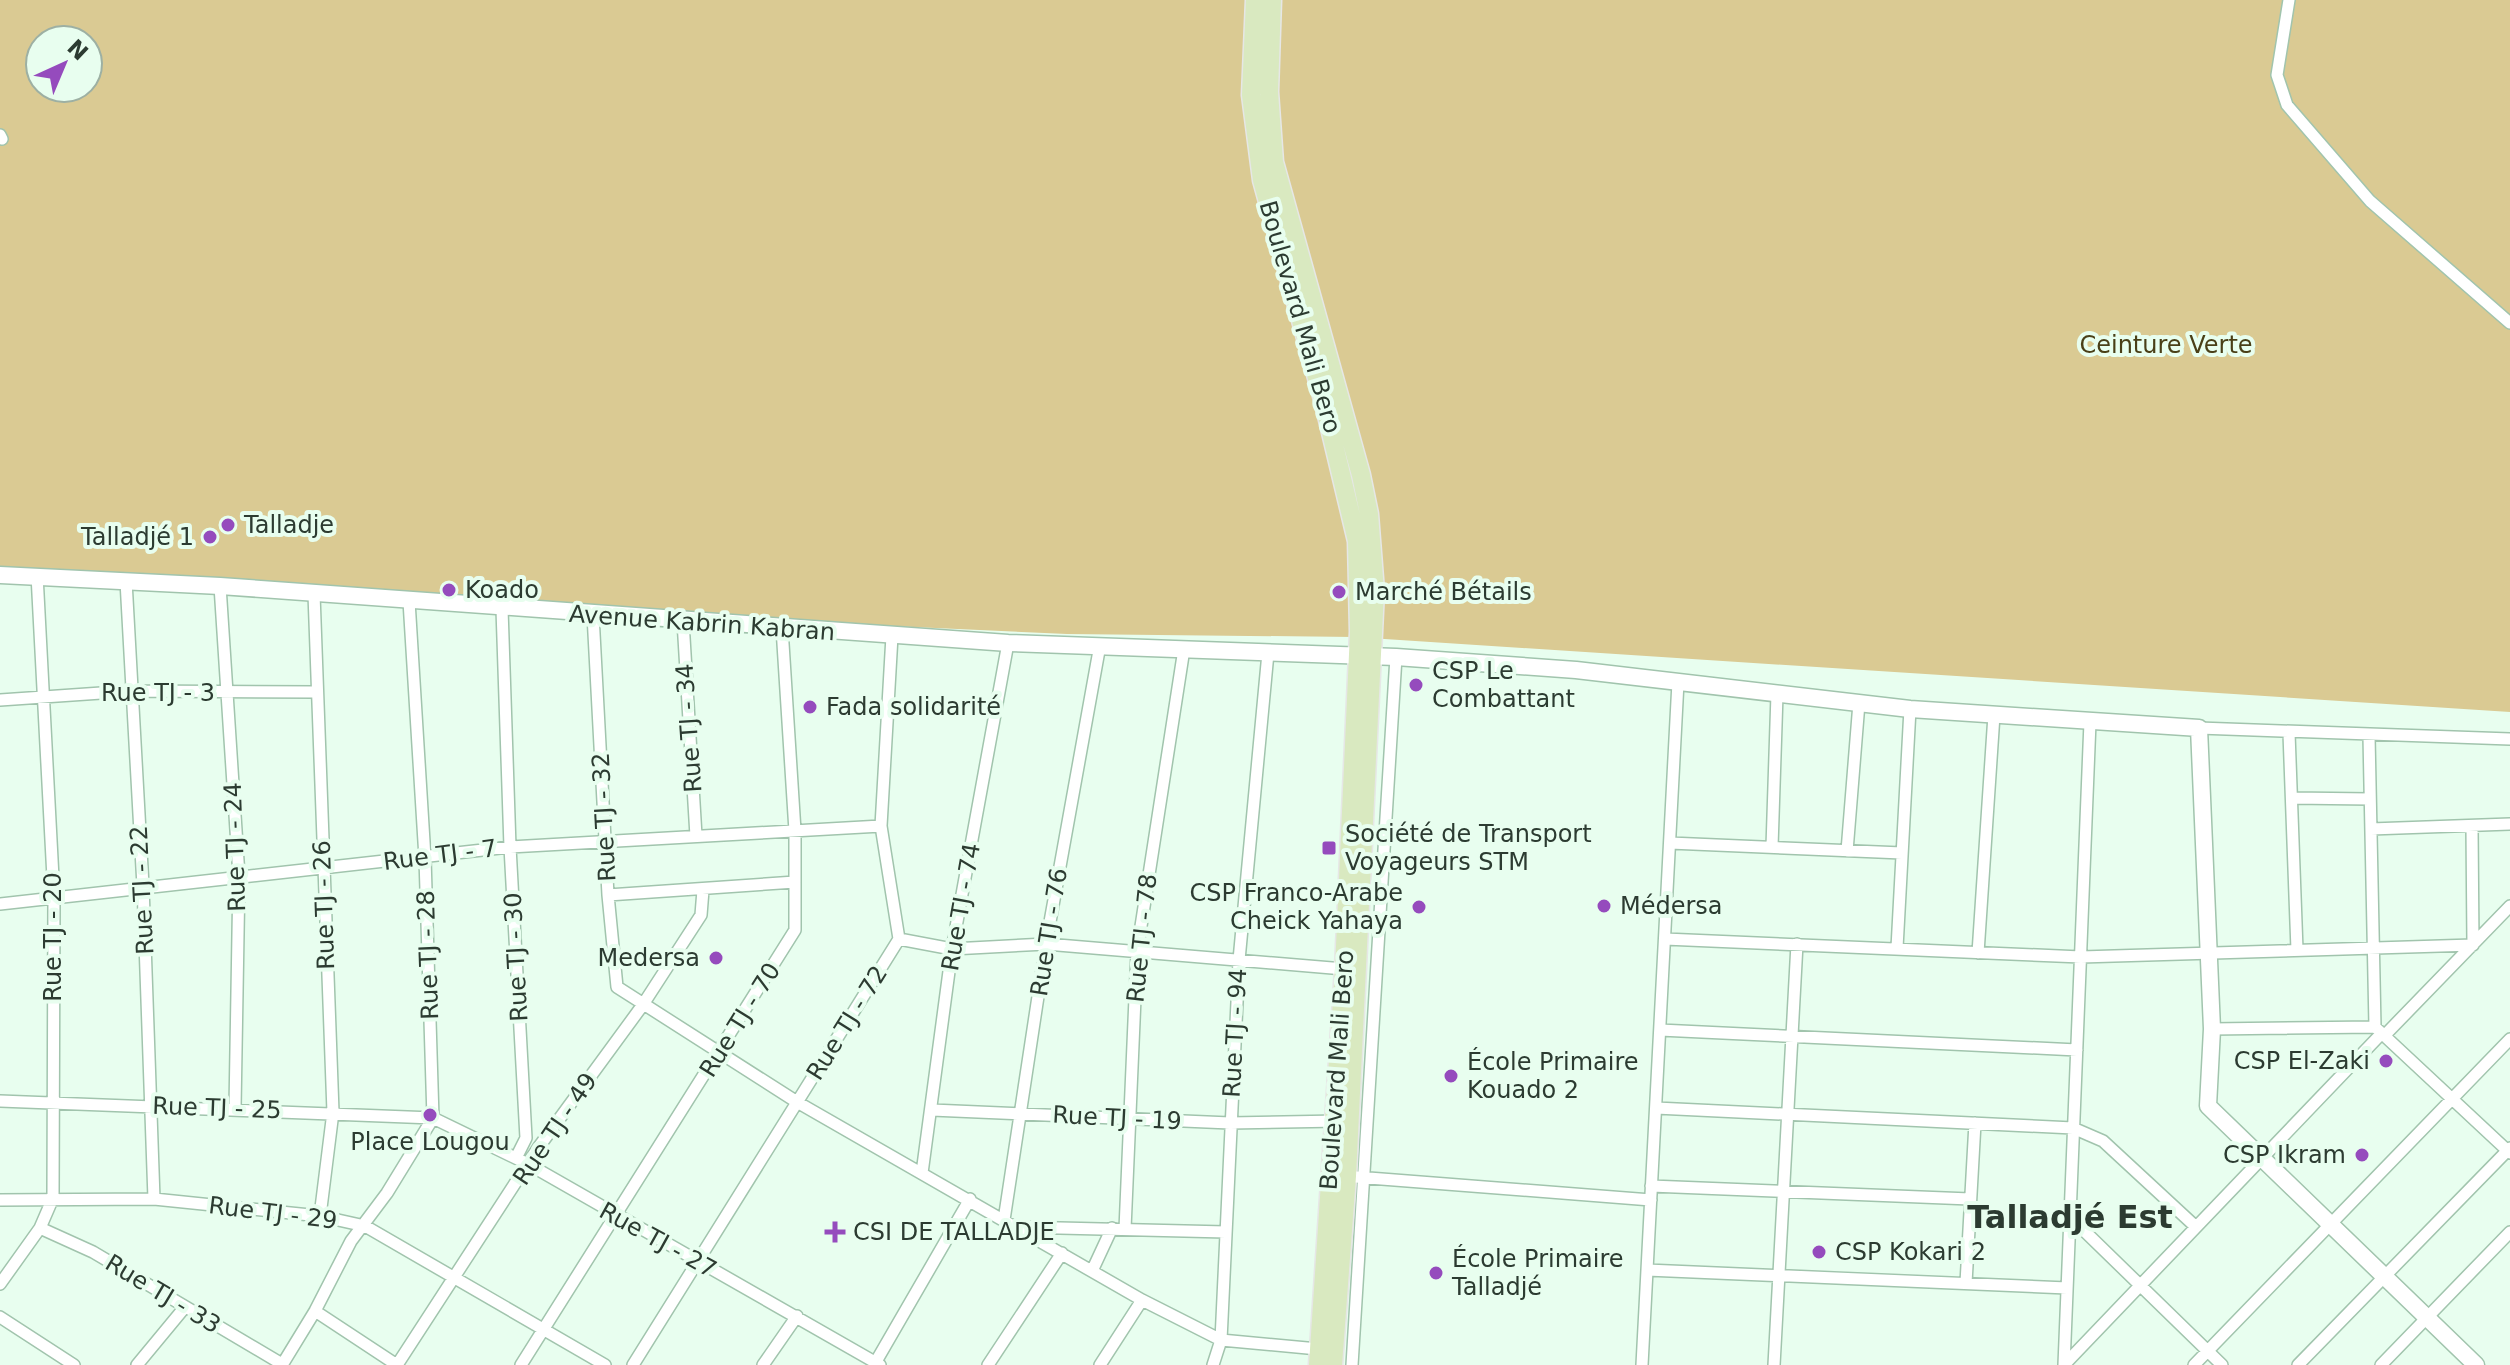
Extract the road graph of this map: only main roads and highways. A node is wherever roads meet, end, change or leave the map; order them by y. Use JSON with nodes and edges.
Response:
{"nodes":[{"id":1,"x":1255,"y":0,"type":"edge"},
{"id":2,"x":1272,"y":0,"type":"edge"},
{"id":3,"x":1366,"y":632,"type":"junction"},
{"id":4,"x":1365,"y":682,"type":"junction"},
{"id":5,"x":1342,"y":1121,"type":"junction"},
{"id":6,"x":1318,"y":1357,"type":"edge"},
{"id":7,"x":1333,"y":1365,"type":"edge"}],
"edges":[{"from":1,"to":3,"type":"main road","name":"Boulevard Mali Bero"},
{"from":2,"to":3,"type":"main road","name":"Boulevard Mali Bero"},
{"from":3,"to":4,"type":"main road"},
{"from":4,"to":5,"type":"main road","name":"Boulevard Mali Bero"},
{"from":4,"to":5,"type":"main road","name":"Boulevard Mali Bero"},
{"from":5,"to":6,"type":"main road","name":"Boulevard Mali Bero"},
{"from":5,"to":7,"type":"main road","name":"Boulevard Mali Bero"}]}
